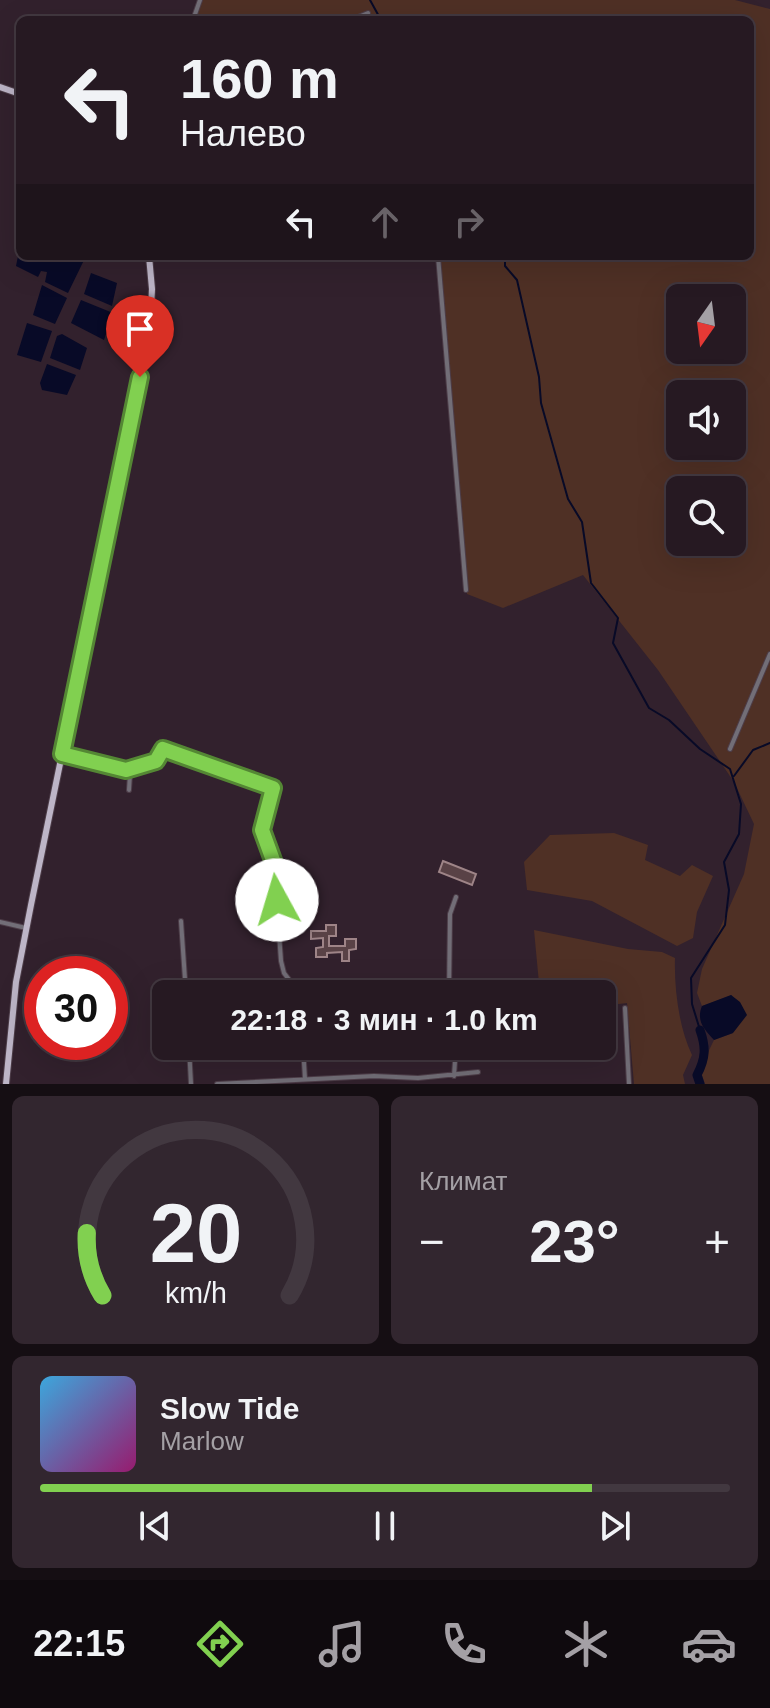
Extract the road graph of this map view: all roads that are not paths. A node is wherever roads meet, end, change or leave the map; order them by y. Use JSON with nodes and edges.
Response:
{"nodes":[{"id":1,"x":368,"y":13,"type":"dead end"},
{"id":2,"x":361,"y":16,"type":"edge"},
{"id":3,"x":149,"y":260,"type":"edge"},
{"id":4,"x":438,"y":260,"type":"edge"},
{"id":5,"x":466,"y":590,"type":"dead end"},
{"id":6,"x":770,"y":654,"type":"edge"},
{"id":7,"x":730,"y":749,"type":"dead end"},
{"id":8,"x":62,"y":754,"type":"junction"},
{"id":9,"x":126,"y":770,"type":"junction"},
{"id":10,"x":129,"y":790,"type":"dead end"},
{"id":11,"x":456,"y":897,"type":"dead end"},
{"id":12,"x":181,"y":921,"type":"dead end"},
{"id":13,"x":0,"y":922,"type":"edge"},
{"id":14,"x":26,"y":928,"type":"junction"},
{"id":15,"x":185,"y":980,"type":"edge"},
{"id":16,"x":289,"y":980,"type":"edge"},
{"id":17,"x":449,"y":980,"type":"edge"},
{"id":18,"x":625,"y":1008,"type":"dead end"},
{"id":19,"x":190,"y":1060,"type":"edge"},
{"id":20,"x":304,"y":1060,"type":"edge"},
{"id":21,"x":455,"y":1060,"type":"edge"},
{"id":22,"x":478,"y":1072,"type":"dead end"},
{"id":23,"x":454,"y":1076,"type":"junction"},
{"id":24,"x":305,"y":1079,"type":"junction"},
{"id":25,"x":6,"y":1084,"type":"edge"},
{"id":26,"x":191,"y":1084,"type":"edge"},
{"id":27,"x":217,"y":1084,"type":"edge"},
{"id":28,"x":629,"y":1084,"type":"edge"}],
"edges":[{"from":1,"to":2,"type":"street"},
{"from":3,"to":8,"type":"main road"},
{"from":4,"to":5,"type":"street"},
{"from":6,"to":7,"type":"street"},
{"from":8,"to":9,"type":"street"},
{"from":8,"to":14,"type":"main road"},
{"from":9,"to":10,"type":"street"},
{"from":9,"to":16,"type":"street"},
{"from":11,"to":17,"type":"street"},
{"from":12,"to":15,"type":"street"},
{"from":13,"to":14,"type":"street"},
{"from":14,"to":25,"type":"main road"},
{"from":18,"to":28,"type":"street"},
{"from":19,"to":26,"type":"street"},
{"from":20,"to":24,"type":"street"},
{"from":21,"to":23,"type":"street"},
{"from":22,"to":23,"type":"street"},
{"from":23,"to":24,"type":"street"},
{"from":24,"to":27,"type":"street"}]}
